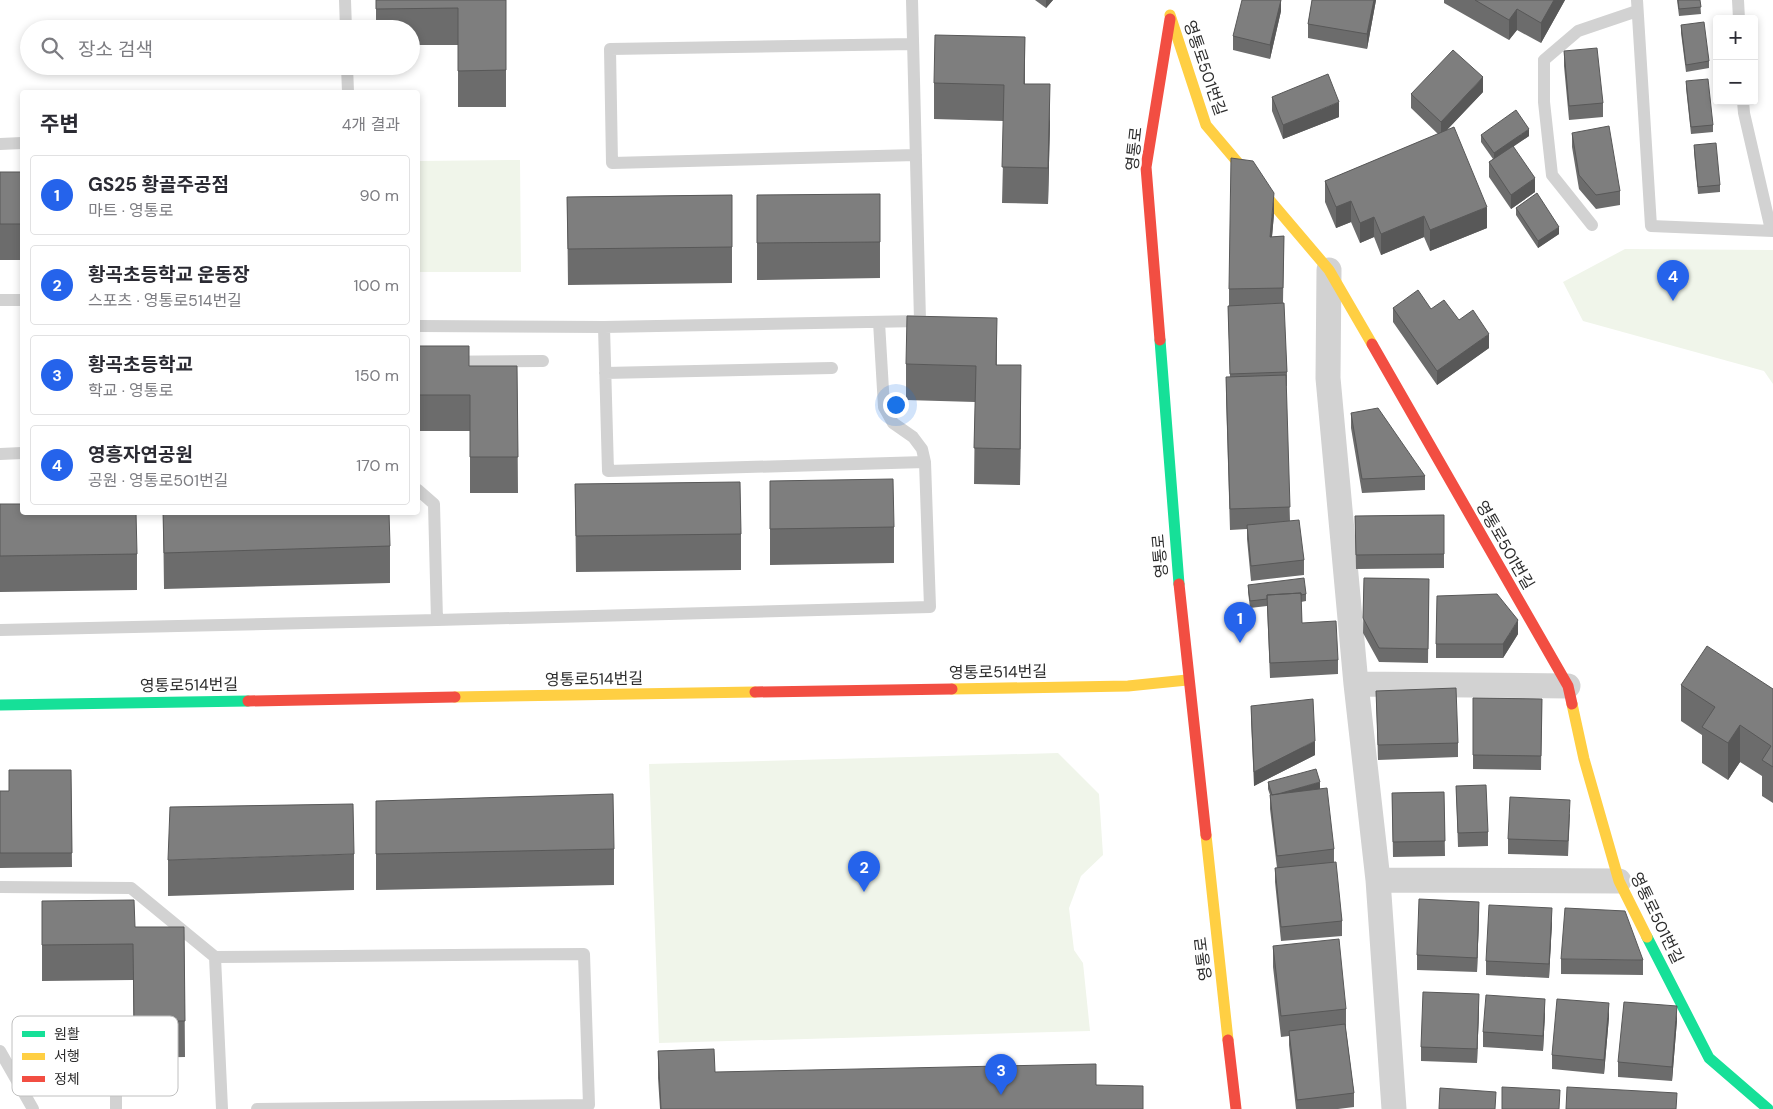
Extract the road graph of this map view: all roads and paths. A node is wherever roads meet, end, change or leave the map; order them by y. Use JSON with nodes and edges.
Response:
{"nodes":[{"id":1,"x":345,"y":0,"type":"edge"},
{"id":2,"x":912,"y":0,"type":"edge"},
{"id":3,"x":1738,"y":0,"type":"edge"},
{"id":4,"x":1637,"y":5,"type":"edge"},
{"id":5,"x":1171,"y":11,"type":"joint"},
{"id":6,"x":1739,"y":15,"type":"edge"},
{"id":7,"x":346,"y":20,"type":"edge"},
{"id":8,"x":913,"y":44,"type":"junction"},
{"id":9,"x":347,"y":75,"type":"edge"},
{"id":10,"x":348,"y":90,"type":"edge"},
{"id":11,"x":1743,"y":105,"type":"edge"},
{"id":12,"x":20,"y":143,"type":"edge"},
{"id":13,"x":0,"y":144,"type":"edge"},
{"id":14,"x":916,"y":155,"type":"junction"},
{"id":15,"x":1592,"y":225,"type":"dead end"},
{"id":16,"x":1772,"y":230,"type":"edge"},
{"id":17,"x":1330,"y":270,"type":"junction"},
{"id":18,"x":0,"y":300,"type":"edge"},
{"id":19,"x":20,"y":300,"type":"edge"},
{"id":20,"x":879,"y":322,"type":"junction"},
{"id":21,"x":420,"y":326,"type":"edge"},
{"id":22,"x":604,"y":327,"type":"junction"},
{"id":23,"x":543,"y":361,"type":"dead end"},
{"id":24,"x":420,"y":362,"type":"edge"},
{"id":25,"x":832,"y":368,"type":"dead end"},
{"id":26,"x":605,"y":373,"type":"junction"},
{"id":27,"x":20,"y":453,"type":"edge"},
{"id":28,"x":0,"y":454,"type":"edge"},
{"id":29,"x":926,"y":462,"type":"junction"},
{"id":30,"x":420,"y":492,"type":"edge"},
{"id":31,"x":437,"y":620,"type":"junction"},
{"id":32,"x":0,"y":630,"type":"edge"},
{"id":33,"x":1187,"y":680,"type":"junction"},
{"id":34,"x":1356,"y":684,"type":"junction"},
{"id":35,"x":1568,"y":686,"type":"junction"},
{"id":36,"x":0,"y":705,"type":"edge"},
{"id":37,"x":1378,"y":880,"type":"junction"},
{"id":38,"x":1619,"y":881,"type":"junction"},
{"id":39,"x":0,"y":886,"type":"edge"},
{"id":40,"x":215,"y":957,"type":"junction"},
{"id":41,"x":0,"y":1051,"type":"edge"},
{"id":42,"x":9,"y":1065,"type":"junction"},
{"id":43,"x":12,"y":1065,"type":"edge"},
{"id":44,"x":12,"y":1070,"type":"edge"},
{"id":45,"x":26,"y":1096,"type":"edge"},
{"id":46,"x":116,"y":1096,"type":"edge"},
{"id":47,"x":33,"y":1109,"type":"edge"},
{"id":48,"x":116,"y":1109,"type":"edge"},
{"id":49,"x":222,"y":1109,"type":"edge"},
{"id":50,"x":257,"y":1109,"type":"edge"},
{"id":51,"x":1236,"y":1109,"type":"edge"},
{"id":52,"x":1394,"y":1109,"type":"edge"},
{"id":53,"x":1768,"y":1109,"type":"edge"}],
"edges":[{"from":1,"to":7,"type":"lane"},
{"from":2,"to":8,"type":"lane"},
{"from":3,"to":6,"type":"lane"},
{"from":4,"to":15,"type":"lane"},
{"from":4,"to":16,"type":"lane"},
{"from":5,"to":17,"type":"street","name":"영통로501번길"},
{"from":5,"to":33,"type":"street","name":"영통로"},
{"from":8,"to":14,"type":"lane"},
{"from":8,"to":14,"type":"lane"},
{"from":9,"to":10,"type":"lane"},
{"from":11,"to":16,"type":"lane"},
{"from":12,"to":13,"type":"lane"},
{"from":14,"to":20,"type":"lane"},
{"from":17,"to":34,"type":"street"},
{"from":17,"to":35,"type":"street","name":"영통로501번길"},
{"from":18,"to":19,"type":"lane"},
{"from":20,"to":22,"type":"lane"},
{"from":20,"to":29,"type":"lane"},
{"from":21,"to":22,"type":"lane"},
{"from":22,"to":26,"type":"lane"},
{"from":23,"to":24,"type":"lane"},
{"from":25,"to":26,"type":"lane"},
{"from":26,"to":29,"type":"lane"},
{"from":27,"to":28,"type":"lane"},
{"from":29,"to":31,"type":"lane"},
{"from":30,"to":31,"type":"lane"},
{"from":31,"to":32,"type":"lane"},
{"from":33,"to":36,"type":"street","name":"영통로514번길"},
{"from":33,"to":51,"type":"street","name":"영통로"},
{"from":34,"to":35,"type":"street"},
{"from":34,"to":37,"type":"street"},
{"from":35,"to":38,"type":"street","name":"영통로501번길"},
{"from":37,"to":38,"type":"street"},
{"from":37,"to":52,"type":"street"},
{"from":38,"to":53,"type":"street","name":"영통로501번길"},
{"from":39,"to":40,"type":"lane"},
{"from":40,"to":49,"type":"lane"},
{"from":40,"to":50,"type":"lane"},
{"from":41,"to":42,"type":"lane"},
{"from":42,"to":43,"type":"lane"},
{"from":42,"to":44,"type":"lane"},
{"from":45,"to":47,"type":"lane"},
{"from":46,"to":48,"type":"lane"}]}
